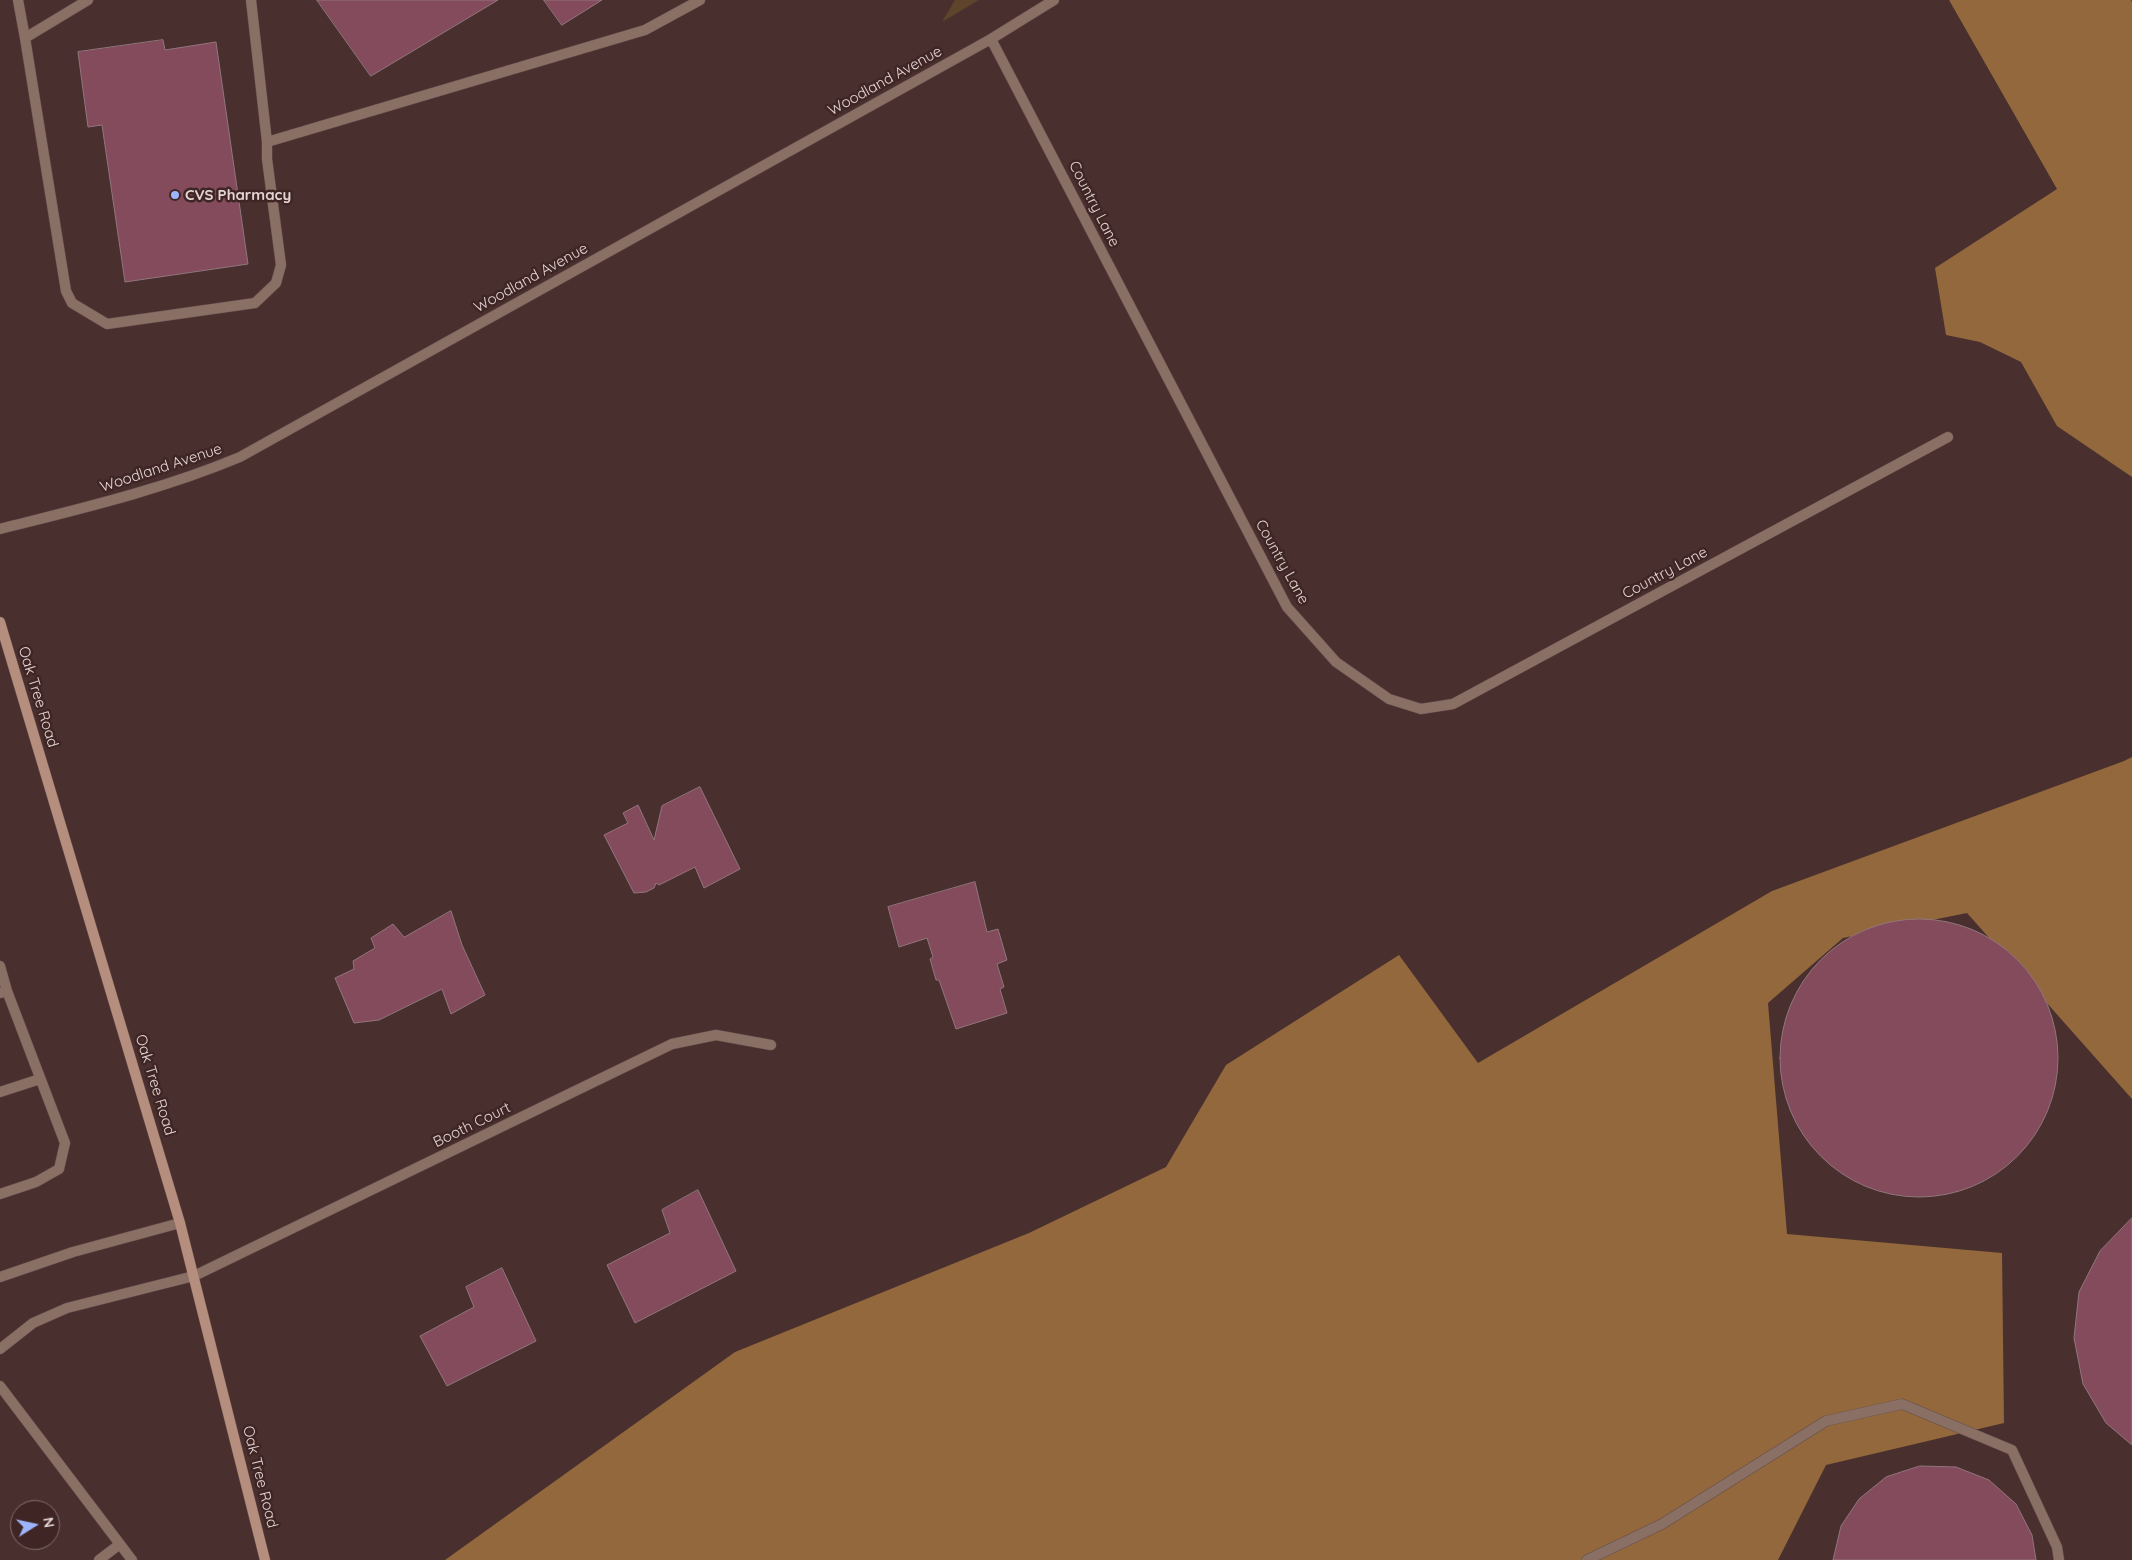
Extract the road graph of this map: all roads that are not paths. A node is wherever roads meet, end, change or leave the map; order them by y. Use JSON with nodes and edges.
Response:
{"nodes":[{"id":1,"x":18,"y":0,"type":"edge"},
{"id":2,"x":88,"y":0,"type":"edge"},
{"id":3,"x":251,"y":0,"type":"edge"},
{"id":4,"x":700,"y":0,"type":"edge"},
{"id":5,"x":1054,"y":0,"type":"edge"},
{"id":6,"x":25,"y":38,"type":"junction"},
{"id":7,"x":992,"y":39,"type":"junction"},
{"id":8,"x":268,"y":142,"type":"junction"},
{"id":9,"x":1948,"y":436,"type":"dead end"},
{"id":10,"x":0,"y":529,"type":"edge"},
{"id":11,"x":0,"y":622,"type":"edge"},
{"id":12,"x":0,"y":966,"type":"edge"},
{"id":13,"x":4,"y":992,"type":"edge"},
{"id":14,"x":771,"y":1045,"type":"dead end"},
{"id":15,"x":40,"y":1079,"type":"junction"},
{"id":16,"x":0,"y":1092,"type":"edge"},
{"id":17,"x":0,"y":1194,"type":"edge"},
{"id":18,"x":180,"y":1222,"type":"junction"},
{"id":19,"x":194,"y":1276,"type":"junction"},
{"id":20,"x":0,"y":1277,"type":"edge"},
{"id":21,"x":0,"y":1349,"type":"edge"},
{"id":22,"x":0,"y":1386,"type":"edge"},
{"id":23,"x":120,"y":1544,"type":"junction"},
{"id":24,"x":99,"y":1560,"type":"edge"},
{"id":25,"x":132,"y":1560,"type":"edge"},
{"id":26,"x":265,"y":1560,"type":"edge"},
{"id":27,"x":1587,"y":1560,"type":"edge"},
{"id":28,"x":2059,"y":1560,"type":"edge"}],
"edges":[{"from":1,"to":6,"type":"street"},
{"from":2,"to":6,"type":"street"},
{"from":3,"to":8,"type":"street"},
{"from":4,"to":8,"type":"street"},
{"from":5,"to":7,"type":"street","name":"Woodland Avenue"},
{"from":6,"to":8,"type":"street"},
{"from":7,"to":9,"type":"street","name":"Country Lane"},
{"from":7,"to":10,"type":"street","name":"Woodland Avenue"},
{"from":11,"to":18,"type":"main road","name":"Oak Tree Road"},
{"from":12,"to":13,"type":"street"},
{"from":13,"to":15,"type":"street"},
{"from":14,"to":19,"type":"street","name":"Booth Court"},
{"from":15,"to":16,"type":"street"},
{"from":15,"to":17,"type":"street"},
{"from":18,"to":19,"type":"main road","name":"Oak Tree Road"},
{"from":18,"to":20,"type":"street"},
{"from":19,"to":21,"type":"street","name":"Booth Court"},
{"from":19,"to":26,"type":"main road","name":"Oak Tree Road"},
{"from":22,"to":23,"type":"street"},
{"from":23,"to":24,"type":"street"},
{"from":23,"to":25,"type":"street"},
{"from":27,"to":28,"type":"street"}]}
